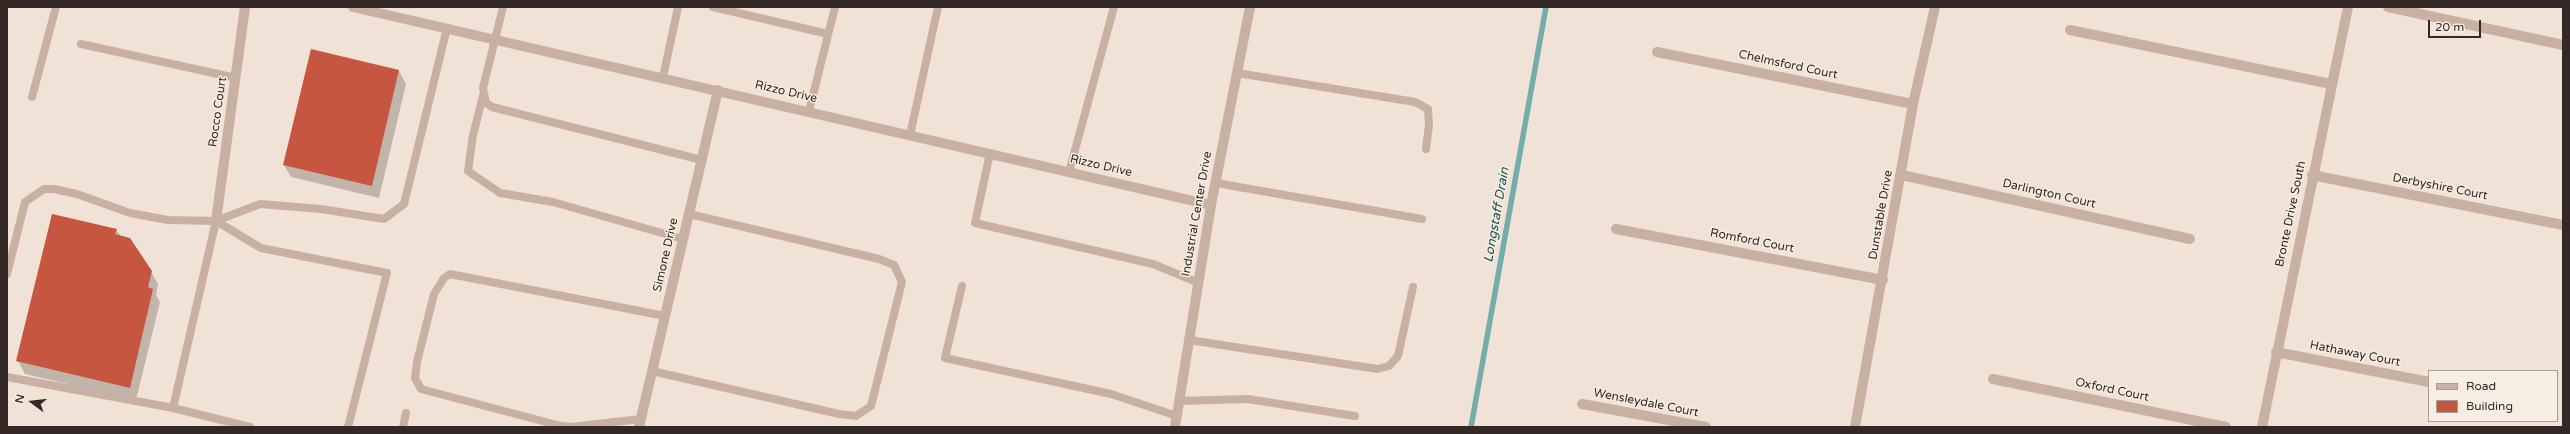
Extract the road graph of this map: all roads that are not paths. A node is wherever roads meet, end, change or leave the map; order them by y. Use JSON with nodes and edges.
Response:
{"nodes":[{"id":1,"x":56,"y":7,"type":"edge"},
{"id":2,"x":245,"y":7,"type":"edge"},
{"id":3,"x":357,"y":7,"type":"edge"},
{"id":4,"x":503,"y":7,"type":"edge"},
{"id":5,"x":678,"y":7,"type":"edge"},
{"id":6,"x":713,"y":7,"type":"edge"},
{"id":7,"x":835,"y":7,"type":"edge"},
{"id":8,"x":938,"y":7,"type":"edge"},
{"id":9,"x":1114,"y":7,"type":"edge"},
{"id":10,"x":1250,"y":7,"type":"edge"},
{"id":11,"x":1935,"y":7,"type":"edge"},
{"id":12,"x":2348,"y":7,"type":"edge"},
{"id":13,"x":2388,"y":7,"type":"edge"},
{"id":14,"x":447,"y":28,"type":"junction"},
{"id":15,"x":2070,"y":30,"type":"dead end"},
{"id":16,"x":828,"y":34,"type":"junction"},
{"id":17,"x":496,"y":39,"type":"junction"},
{"id":18,"x":81,"y":44,"type":"dead end"},
{"id":19,"x":2563,"y":45,"type":"edge"},
{"id":20,"x":1658,"y":52,"type":"dead end"},
{"id":21,"x":1237,"y":73,"type":"junction"},
{"id":22,"x":662,"y":77,"type":"junction"},
{"id":23,"x":236,"y":78,"type":"junction"},
{"id":24,"x":2331,"y":84,"type":"junction"},
{"id":25,"x":718,"y":90,"type":"junction"},
{"id":26,"x":483,"y":96,"type":"junction"},
{"id":27,"x":32,"y":97,"type":"dead end"},
{"id":28,"x":1913,"y":104,"type":"junction"},
{"id":29,"x":809,"y":111,"type":"junction"},
{"id":30,"x":910,"y":135,"type":"junction"},
{"id":31,"x":1426,"y":149,"type":"dead end"},
{"id":32,"x":990,"y":153,"type":"junction"},
{"id":33,"x":702,"y":160,"type":"junction"},
{"id":34,"x":1069,"y":172,"type":"junction"},
{"id":35,"x":1902,"y":175,"type":"junction"},
{"id":36,"x":2312,"y":175,"type":"junction"},
{"id":37,"x":1216,"y":183,"type":"junction"},
{"id":38,"x":1211,"y":205,"type":"junction"},
{"id":39,"x":689,"y":214,"type":"junction"},
{"id":40,"x":1422,"y":219,"type":"dead end"},
{"id":41,"x":216,"y":221,"type":"junction"},
{"id":42,"x":2563,"y":225,"type":"edge"},
{"id":43,"x":1616,"y":229,"type":"dead end"},
{"id":44,"x":684,"y":239,"type":"junction"},
{"id":45,"x":2190,"y":239,"type":"dead end"},
{"id":46,"x":7,"y":274,"type":"edge"},
{"id":47,"x":1883,"y":280,"type":"junction"},
{"id":48,"x":1199,"y":283,"type":"junction"},
{"id":49,"x":962,"y":286,"type":"dead end"},
{"id":50,"x":1413,"y":287,"type":"dead end"},
{"id":51,"x":665,"y":316,"type":"junction"},
{"id":52,"x":1189,"y":340,"type":"junction"},
{"id":53,"x":2276,"y":352,"type":"junction"},
{"id":54,"x":652,"y":371,"type":"junction"},
{"id":55,"x":7,"y":377,"type":"edge"},
{"id":56,"x":1993,"y":379,"type":"dead end"},
{"id":57,"x":2428,"y":382,"type":"edge"},
{"id":58,"x":1180,"y":401,"type":"junction"},
{"id":59,"x":1582,"y":404,"type":"dead end"},
{"id":60,"x":173,"y":408,"type":"junction"},
{"id":61,"x":406,"y":413,"type":"dead end"},
{"id":62,"x":1177,"y":416,"type":"junction"},
{"id":63,"x":1355,"y":416,"type":"dead end"},
{"id":64,"x":640,"y":423,"type":"edge"},
{"id":65,"x":250,"y":427,"type":"edge"},
{"id":66,"x":348,"y":427,"type":"edge"},
{"id":67,"x":403,"y":427,"type":"edge"},
{"id":68,"x":1175,"y":427,"type":"edge"},
{"id":69,"x":1706,"y":427,"type":"edge"},
{"id":70,"x":1855,"y":427,"type":"edge"},
{"id":71,"x":2226,"y":427,"type":"edge"},
{"id":72,"x":2262,"y":427,"type":"edge"}],
"edges":[{"from":1,"to":27,"type":"lane"},
{"from":2,"to":23,"type":"street","name":"Rocco Court"},
{"from":3,"to":14,"type":"street","name":"Rizzo Drive"},
{"from":4,"to":17,"type":"lane"},
{"from":5,"to":22,"type":"lane"},
{"from":6,"to":16,"type":"lane"},
{"from":7,"to":16,"type":"lane"},
{"from":8,"to":30,"type":"lane"},
{"from":9,"to":34,"type":"lane"},
{"from":10,"to":21,"type":"street","name":"Industrial Center Drive"},
{"from":11,"to":28,"type":"street","name":"Dunstable Drive"},
{"from":12,"to":24,"type":"street","name":"Bronte Drive South"},
{"from":13,"to":19,"type":"street"},
{"from":14,"to":17,"type":"street","name":"Rizzo Drive"},
{"from":14,"to":41,"type":"lane"},
{"from":15,"to":24,"type":"street"},
{"from":16,"to":29,"type":"lane"},
{"from":17,"to":22,"type":"street","name":"Rizzo Drive"},
{"from":17,"to":26,"type":"lane"},
{"from":18,"to":23,"type":"lane"},
{"from":20,"to":28,"type":"street","name":"Chelmsford Court"},
{"from":21,"to":31,"type":"lane"},
{"from":21,"to":37,"type":"street","name":"Industrial Center Drive"},
{"from":22,"to":25,"type":"street","name":"Rizzo Drive"},
{"from":23,"to":41,"type":"street","name":"Rocco Court"},
{"from":24,"to":36,"type":"street","name":"Bronte Drive South"},
{"from":25,"to":29,"type":"street","name":"Rizzo Drive"},
{"from":25,"to":33,"type":"street","name":"Simone Drive"},
{"from":26,"to":33,"type":"lane"},
{"from":26,"to":44,"type":"lane"},
{"from":28,"to":35,"type":"street","name":"Dunstable Drive"},
{"from":29,"to":30,"type":"street","name":"Rizzo Drive"},
{"from":30,"to":32,"type":"street","name":"Rizzo Drive"},
{"from":32,"to":34,"type":"street","name":"Rizzo Drive"},
{"from":32,"to":48,"type":"lane"},
{"from":33,"to":39,"type":"street","name":"Simone Drive"},
{"from":34,"to":38,"type":"street","name":"Rizzo Drive"},
{"from":35,"to":45,"type":"street","name":"Darlington Court"},
{"from":35,"to":47,"type":"street","name":"Dunstable Drive"},
{"from":36,"to":42,"type":"street","name":"Derbyshire Court"},
{"from":36,"to":53,"type":"street","name":"Bronte Drive South"},
{"from":37,"to":38,"type":"street","name":"Industrial Center Drive"},
{"from":37,"to":40,"type":"lane"},
{"from":38,"to":48,"type":"street","name":"Industrial Center Drive"},
{"from":39,"to":44,"type":"street","name":"Simone Drive"},
{"from":39,"to":54,"type":"lane"},
{"from":41,"to":46,"type":"lane"},
{"from":41,"to":60,"type":"lane"},
{"from":41,"to":66,"type":"lane"},
{"from":43,"to":47,"type":"street","name":"Romford Court"},
{"from":44,"to":51,"type":"street","name":"Simone Drive"},
{"from":47,"to":70,"type":"street","name":"Dunstable Drive"},
{"from":48,"to":52,"type":"street","name":"Industrial Center Drive"},
{"from":49,"to":62,"type":"lane"},
{"from":50,"to":52,"type":"lane"},
{"from":51,"to":54,"type":"street","name":"Simone Drive"},
{"from":51,"to":64,"type":"lane"},
{"from":52,"to":58,"type":"street","name":"Industrial Center Drive"},
{"from":53,"to":57,"type":"street","name":"Hathaway Court"},
{"from":53,"to":72,"type":"street","name":"Bronte Drive South"},
{"from":54,"to":64,"type":"street","name":"Simone Drive"},
{"from":55,"to":60,"type":"lane"},
{"from":56,"to":71,"type":"street","name":"Oxford Court"},
{"from":58,"to":62,"type":"street","name":"Industrial Center Drive"},
{"from":58,"to":63,"type":"lane"},
{"from":59,"to":69,"type":"street","name":"Wensleydale Court"},
{"from":60,"to":65,"type":"lane"},
{"from":61,"to":67,"type":"lane"},
{"from":62,"to":68,"type":"street","name":"Industrial Center Drive"}]}
